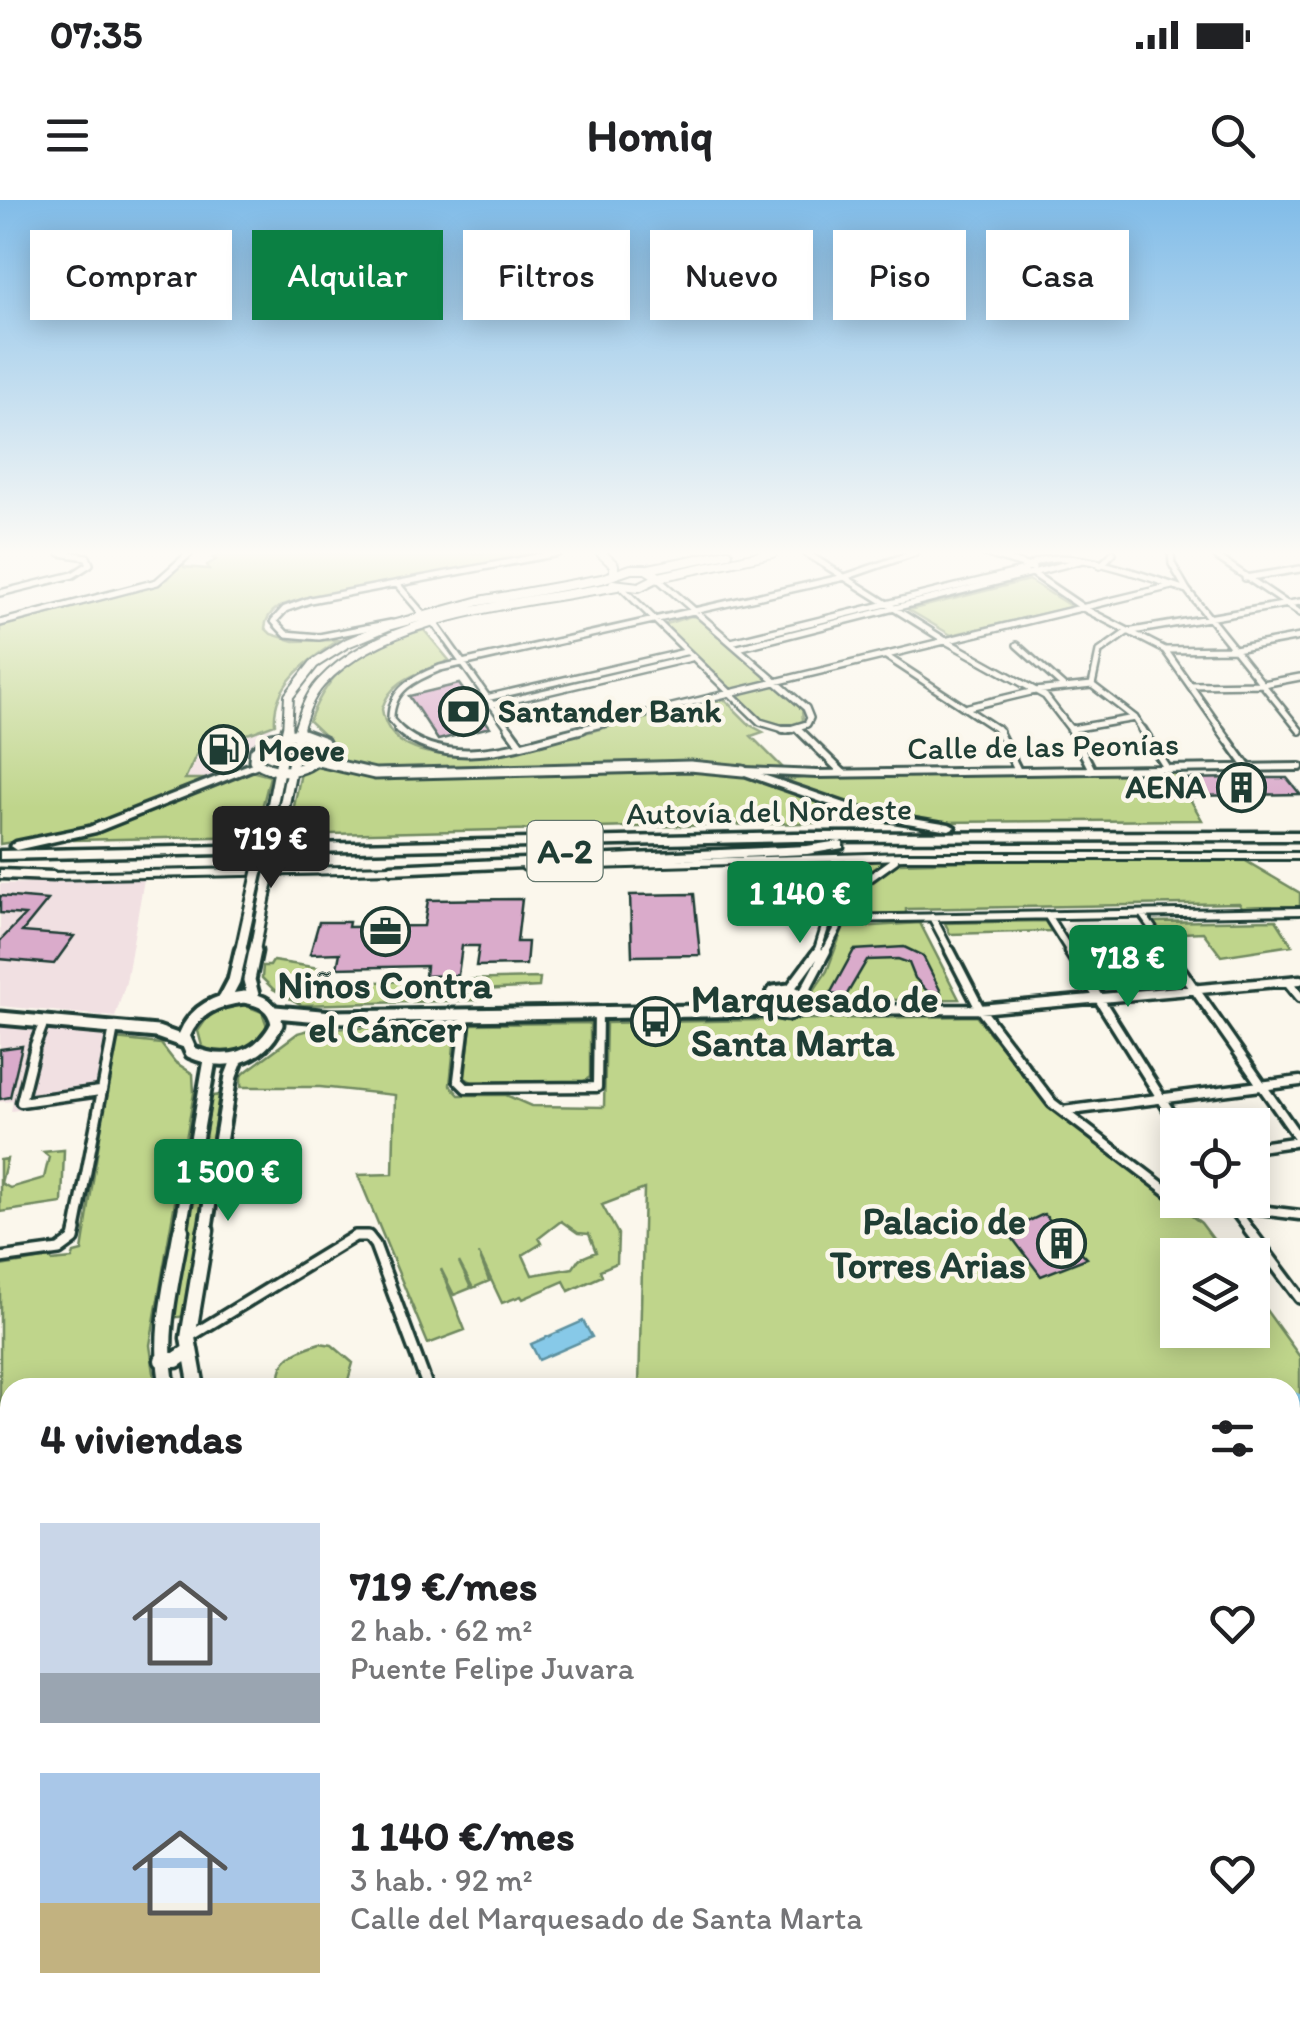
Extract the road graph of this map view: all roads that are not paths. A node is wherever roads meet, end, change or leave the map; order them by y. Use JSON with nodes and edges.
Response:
{"nodes":[{"id":1,"x":360,"y":638,"type":"edge"},
{"id":2,"x":389,"y":638,"type":"edge"},
{"id":3,"x":441,"y":638,"type":"edge"},
{"id":4,"x":577,"y":638,"type":"edge"},
{"id":5,"x":671,"y":638,"type":"edge"},
{"id":6,"x":726,"y":638,"type":"edge"},
{"id":7,"x":748,"y":638,"type":"edge"},
{"id":8,"x":778,"y":638,"type":"edge"},
{"id":9,"x":941,"y":638,"type":"edge"},
{"id":10,"x":959,"y":638,"type":"edge"},
{"id":11,"x":1115,"y":638,"type":"edge"},
{"id":12,"x":1139,"y":638,"type":"edge"},
{"id":13,"x":1226,"y":638,"type":"edge"},
{"id":14,"x":1295,"y":638,"type":"edge"},
{"id":15,"x":946,"y":641,"type":"junction"},
{"id":16,"x":731,"y":642,"type":"junction"},
{"id":17,"x":1017,"y":645,"type":"dead end"},
{"id":18,"x":738,"y":648,"type":"junction"},
{"id":19,"x":1235,"y":649,"type":"junction"},
{"id":20,"x":1165,"y":650,"type":"junction"},
{"id":21,"x":686,"y":652,"type":"junction"},
{"id":22,"x":884,"y":655,"type":"junction"},
{"id":23,"x":692,"y":658,"type":"junction"},
{"id":24,"x":460,"y":664,"type":"junction"},
{"id":25,"x":1300,"y":677,"type":"edge"},
{"id":26,"x":776,"y":681,"type":"junction"},
{"id":27,"x":1263,"y":684,"type":"junction"},
{"id":28,"x":1092,"y":685,"type":"junction"},
{"id":29,"x":1190,"y":685,"type":"junction"},
{"id":30,"x":1066,"y":688,"type":"junction"},
{"id":31,"x":1035,"y":691,"type":"junction"},
{"id":32,"x":729,"y":693,"type":"junction"},
{"id":33,"x":486,"y":698,"type":"junction"},
{"id":34,"x":492,"y":706,"type":"junction"},
{"id":35,"x":968,"y":707,"type":"junction"},
{"id":36,"x":1135,"y":718,"type":"junction"},
{"id":37,"x":796,"y":728,"type":"junction"},
{"id":38,"x":1071,"y":729,"type":"junction"},
{"id":39,"x":1300,"y":730,"type":"edge"},
{"id":40,"x":300,"y":733,"type":"junction"},
{"id":41,"x":287,"y":734,"type":"junction"},
{"id":42,"x":520,"y":744,"type":"junction"},
{"id":43,"x":318,"y":761,"type":"junction"},
{"id":44,"x":257,"y":764,"type":"junction"},
{"id":45,"x":1248,"y":768,"type":"junction"},
{"id":46,"x":1300,"y":768,"type":"edge"},
{"id":47,"x":292,"y":770,"type":"junction"},
{"id":48,"x":1092,"y":770,"type":"junction"},
{"id":49,"x":1168,"y":770,"type":"junction"},
{"id":50,"x":279,"y":771,"type":"junction"},
{"id":51,"x":744,"y":771,"type":"joint"},
{"id":52,"x":1018,"y":771,"type":"junction"},
{"id":53,"x":844,"y":773,"type":"junction"},
{"id":54,"x":781,"y":777,"type":"junction"},
{"id":55,"x":276,"y":817,"type":"junction"},
{"id":56,"x":1300,"y":832,"type":"edge"},
{"id":57,"x":1143,"y":835,"type":"junction"},
{"id":58,"x":839,"y":845,"type":"junction"},
{"id":59,"x":0,"y":847,"type":"edge"},
{"id":60,"x":1298,"y":853,"type":"edge"},
{"id":61,"x":0,"y":855,"type":"edge"},
{"id":62,"x":904,"y":856,"type":"junction"},
{"id":63,"x":772,"y":860,"type":"junction"},
{"id":64,"x":0,"y":864,"type":"edge"},
{"id":65,"x":391,"y":869,"type":"junction"},
{"id":66,"x":0,"y":876,"type":"edge"},
{"id":67,"x":53,"y":876,"type":"joint"},
{"id":68,"x":1300,"y":911,"type":"edge"},
{"id":69,"x":1142,"y":914,"type":"junction"},
{"id":70,"x":1047,"y":915,"type":"junction"},
{"id":71,"x":932,"y":917,"type":"junction"},
{"id":72,"x":838,"y":919,"type":"junction"},
{"id":73,"x":1300,"y":980,"type":"edge"},
{"id":74,"x":1288,"y":982,"type":"junction"},
{"id":75,"x":790,"y":990,"type":"junction"},
{"id":76,"x":1195,"y":990,"type":"junction"},
{"id":77,"x":1300,"y":997,"type":"edge"},
{"id":78,"x":769,"y":998,"type":"junction"},
{"id":79,"x":1100,"y":998,"type":"junction"},
{"id":80,"x":254,"y":999,"type":"junction"},
{"id":81,"x":224,"y":1000,"type":"junction"},
{"id":82,"x":801,"y":1003,"type":"junction"},
{"id":83,"x":980,"y":1009,"type":"junction"},
{"id":84,"x":718,"y":1011,"type":"junction"},
{"id":85,"x":776,"y":1011,"type":"junction"},
{"id":86,"x":275,"y":1012,"type":"junction"},
{"id":87,"x":598,"y":1013,"type":"junction"},
{"id":88,"x":466,"y":1016,"type":"junction"},
{"id":89,"x":332,"y":1017,"type":"junction"},
{"id":90,"x":0,"y":1018,"type":"edge"},
{"id":91,"x":44,"y":1022,"type":"junction"},
{"id":92,"x":190,"y":1022,"type":"junction"},
{"id":93,"x":114,"y":1028,"type":"junction"},
{"id":94,"x":156,"y":1032,"type":"junction"},
{"id":95,"x":274,"y":1032,"type":"junction"},
{"id":96,"x":185,"y":1042,"type":"junction"},
{"id":97,"x":238,"y":1058,"type":"junction"},
{"id":98,"x":210,"y":1060,"type":"junction"},
{"id":99,"x":1300,"y":1081,"type":"edge"},
{"id":100,"x":1262,"y":1085,"type":"junction"},
{"id":101,"x":100,"y":1092,"type":"junction"},
{"id":102,"x":1160,"y":1097,"type":"junction"},
{"id":103,"x":1167,"y":1108,"type":"edge"},
{"id":104,"x":1063,"y":1111,"type":"junction"},
{"id":105,"x":1300,"y":1141,"type":"edge"},
{"id":106,"x":1270,"y":1145,"type":"edge"},
{"id":107,"x":1160,"y":1185,"type":"edge"},
{"id":108,"x":1270,"y":1210,"type":"edge"},
{"id":109,"x":1300,"y":1215,"type":"edge"},
{"id":110,"x":1240,"y":1218,"type":"edge"},
{"id":111,"x":0,"y":1258,"type":"edge"},
{"id":112,"x":1300,"y":1298,"type":"edge"},
{"id":113,"x":188,"y":1345,"type":"junction"},
{"id":114,"x":162,"y":1352,"type":"junction"},
{"id":115,"x":166,"y":1378,"type":"edge"},
{"id":116,"x":195,"y":1378,"type":"edge"},
{"id":117,"x":424,"y":1378,"type":"edge"}],
"edges":[{"from":1,"to":41,"type":"main road"},
{"from":2,"to":40,"type":"main road"},
{"from":3,"to":24,"type":"street"},
{"from":4,"to":24,"type":"street"},
{"from":5,"to":21,"type":"street"},
{"from":6,"to":16,"type":"street"},
{"from":7,"to":16,"type":"street"},
{"from":8,"to":18,"type":"street"},
{"from":9,"to":15,"type":"street"},
{"from":10,"to":15,"type":"street"},
{"from":11,"to":28,"type":"street"},
{"from":12,"to":20,"type":"street"},
{"from":13,"to":19,"type":"street"},
{"from":14,"to":19,"type":"street"},
{"from":15,"to":22,"type":"street"},
{"from":15,"to":31,"type":"street"},
{"from":16,"to":18,"type":"street"},
{"from":17,"to":30,"type":"street"},
{"from":18,"to":26,"type":"street"},
{"from":19,"to":20,"type":"street"},
{"from":19,"to":27,"type":"street"},
{"from":20,"to":29,"type":"street"},
{"from":21,"to":23,"type":"street"},
{"from":21,"to":33,"type":"street"},
{"from":22,"to":26,"type":"street"},
{"from":22,"to":35,"type":"street"},
{"from":23,"to":32,"type":"street"},
{"from":23,"to":34,"type":"street"},
{"from":24,"to":33,"type":"street"},
{"from":24,"to":42,"type":"street"},
{"from":25,"to":27,"type":"street"},
{"from":26,"to":32,"type":"street"},
{"from":26,"to":37,"type":"street"},
{"from":27,"to":29,"type":"street"},
{"from":27,"to":39,"type":"street"},
{"from":28,"to":30,"type":"street"},
{"from":28,"to":36,"type":"street"},
{"from":29,"to":45,"type":"street"},
{"from":30,"to":31,"type":"street"},
{"from":31,"to":35,"type":"street"},
{"from":31,"to":38,"type":"street"},
{"from":32,"to":37,"type":"street"},
{"from":32,"to":42,"type":"street"},
{"from":33,"to":34,"type":"street"},
{"from":34,"to":42,"type":"street"},
{"from":35,"to":52,"type":"street"},
{"from":36,"to":38,"type":"street"},
{"from":36,"to":49,"type":"street"},
{"from":37,"to":53,"type":"street"},
{"from":38,"to":48,"type":"street"},
{"from":40,"to":41,"type":"main road"},
{"from":40,"to":43,"type":"main road"},
{"from":40,"to":47,"type":"main road"},
{"from":41,"to":44,"type":"main road"},
{"from":41,"to":50,"type":"main road"},
{"from":43,"to":47,"type":"main road"},
{"from":43,"to":51,"type":"main road"},
{"from":44,"to":50,"type":"main road"},
{"from":44,"to":59,"type":"highway"},
{"from":45,"to":46,"type":"street","name":"Calle de las Peonías"},
{"from":45,"to":49,"type":"street","name":"Calle de las Peonías"},
{"from":47,"to":50,"type":"main road"},
{"from":47,"to":55,"type":"main road"},
{"from":48,"to":49,"type":"street","name":"Calle de las Peonías"},
{"from":48,"to":52,"type":"street","name":"Calle de las Peonías"},
{"from":50,"to":55,"type":"main road"},
{"from":51,"to":54,"type":"highway"},
{"from":52,"to":53,"type":"street","name":"Calle de las Peonías"},
{"from":53,"to":54,"type":"street","name":"Calle de las Peonías"},
{"from":54,"to":57,"type":"highway"},
{"from":55,"to":80,"type":"main road","bridge":true},
{"from":55,"to":81,"type":"main road","bridge":true},
{"from":56,"to":57,"type":"highway","name":"Autovía del Nordeste","number":"A-2"},
{"from":57,"to":61,"type":"highway","name":"Autovía del Nordeste","number":"A-2"},
{"from":58,"to":60,"type":"highway","name":"Autovía del Nordeste","number":"A-2"},
{"from":58,"to":64,"type":"highway","name":"Autovía del Nordeste","number":"A-2"},
{"from":58,"to":65,"type":"highway"},
{"from":60,"to":62,"type":"street"},
{"from":62,"to":63,"type":"street"},
{"from":62,"to":72,"type":"street"},
{"from":63,"to":65,"type":"street"},
{"from":63,"to":75,"type":"street"},
{"from":65,"to":67,"type":"street"},
{"from":66,"to":67,"type":"highway"},
{"from":68,"to":69,"type":"street"},
{"from":69,"to":70,"type":"street"},
{"from":69,"to":76,"type":"street"},
{"from":70,"to":71,"type":"street"},
{"from":70,"to":79,"type":"street"},
{"from":71,"to":72,"type":"street"},
{"from":71,"to":83,"type":"street"},
{"from":72,"to":82,"type":"street"},
{"from":73,"to":74,"type":"street"},
{"from":74,"to":76,"type":"street"},
{"from":74,"to":77,"type":"street"},
{"from":75,"to":78,"type":"main road"},
{"from":75,"to":82,"type":"main road"},
{"from":76,"to":79,"type":"street"},
{"from":76,"to":100,"type":"street"},
{"from":78,"to":84,"type":"main road"},
{"from":78,"to":85,"type":"main road"},
{"from":79,"to":83,"type":"street"},
{"from":79,"to":102,"type":"street"},
{"from":80,"to":81,"type":"main road"},
{"from":80,"to":86,"type":"main road"},
{"from":81,"to":92,"type":"main road"},
{"from":82,"to":83,"type":"street"},
{"from":82,"to":85,"type":"main road"},
{"from":83,"to":104,"type":"street"},
{"from":84,"to":85,"type":"main road"},
{"from":84,"to":87,"type":"main road"},
{"from":86,"to":89,"type":"main road"},
{"from":86,"to":95,"type":"main road"},
{"from":87,"to":88,"type":"main road"},
{"from":87,"to":88,"type":"street"},
{"from":88,"to":89,"type":"main road"},
{"from":89,"to":95,"type":"main road"},
{"from":90,"to":91,"type":"main road"},
{"from":91,"to":93,"type":"main road"},
{"from":91,"to":101,"type":"street"},
{"from":92,"to":94,"type":"main road"},
{"from":92,"to":96,"type":"main road"},
{"from":93,"to":94,"type":"main road"},
{"from":93,"to":101,"type":"street"},
{"from":94,"to":96,"type":"main road"},
{"from":95,"to":97,"type":"main road"},
{"from":96,"to":98,"type":"main road"},
{"from":97,"to":98,"type":"main road"},
{"from":97,"to":113,"type":"main road"},
{"from":98,"to":114,"type":"main road"},
{"from":99,"to":100,"type":"street"},
{"from":100,"to":102,"type":"street"},
{"from":100,"to":105,"type":"street"},
{"from":101,"to":111,"type":"street"},
{"from":102,"to":103,"type":"street"},
{"from":102,"to":104,"type":"street"},
{"from":104,"to":107,"type":"street"},
{"from":105,"to":106,"type":"street"},
{"from":108,"to":109,"type":"street"},
{"from":110,"to":112,"type":"street"},
{"from":113,"to":114,"type":"main road"},
{"from":113,"to":114,"type":"main road"},
{"from":113,"to":116,"type":"main road"},
{"from":113,"to":117,"type":"street"},
{"from":114,"to":115,"type":"main road"}]}
